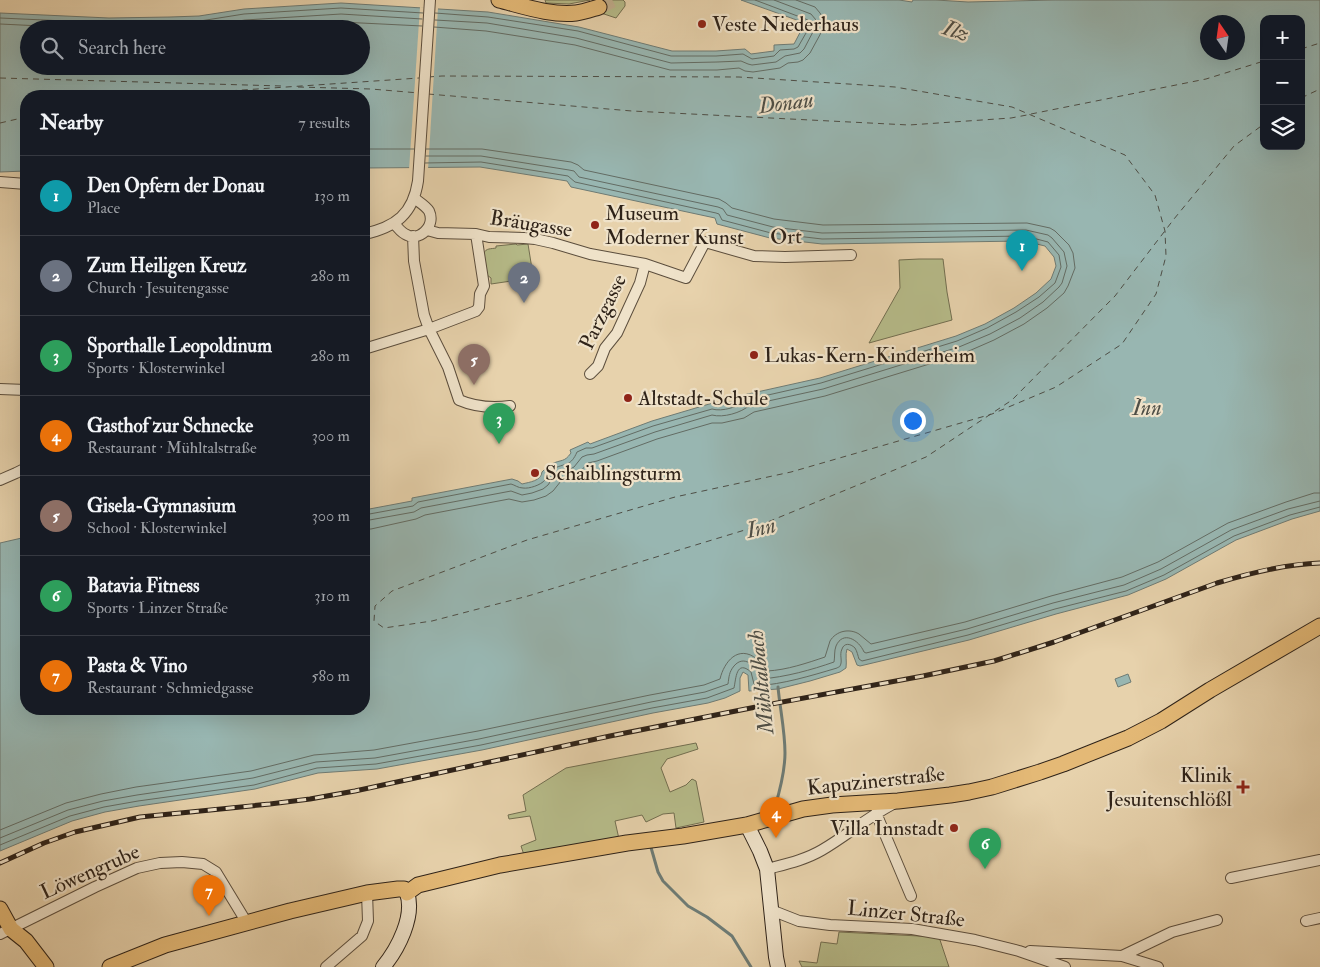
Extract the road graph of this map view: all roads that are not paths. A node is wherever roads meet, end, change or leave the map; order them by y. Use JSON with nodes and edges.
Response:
{"nodes":[{"id":1,"x":499,"y":0,"type":"edge"},
{"id":2,"x":429,"y":4,"type":"edge"},
{"id":3,"x":599,"y":7,"type":"tunnel mouth"},
{"id":4,"x":0,"y":182,"type":"edge"},
{"id":5,"x":20,"y":184,"type":"edge"},
{"id":6,"x":414,"y":198,"type":"junction"},
{"id":7,"x":394,"y":223,"type":"junction"},
{"id":8,"x":427,"y":230,"type":"junction"},
{"id":9,"x":370,"y":232,"type":"edge"},
{"id":10,"x":476,"y":234,"type":"junction"},
{"id":11,"x":413,"y":236,"type":"junction"},
{"id":12,"x":851,"y":255,"type":"dead end"},
{"id":13,"x":645,"y":264,"type":"junction"},
{"id":14,"x":686,"y":278,"type":"joint"},
{"id":15,"x":429,"y":329,"type":"junction"},
{"id":16,"x":370,"y":347,"type":"edge"},
{"id":17,"x":590,"y":374,"type":"dead end"},
{"id":18,"x":0,"y":389,"type":"edge"},
{"id":19,"x":20,"y":390,"type":"edge"},
{"id":20,"x":510,"y":406,"type":"dead end"},
{"id":21,"x":20,"y":471,"type":"edge"},
{"id":22,"x":0,"y":480,"type":"edge"},
{"id":23,"x":1320,"y":626,"type":"edge"},
{"id":24,"x":898,"y":801,"type":"junction"},
{"id":25,"x":876,"y":813,"type":"junction"},
{"id":26,"x":747,"y":825,"type":"junction"},
{"id":27,"x":1320,"y":860,"type":"edge"},
{"id":28,"x":767,"y":869,"type":"junction"},
{"id":29,"x":1231,"y":878,"type":"dead end"},
{"id":30,"x":368,"y":893,"type":"junction"},
{"id":31,"x":407,"y":893,"type":"junction"},
{"id":32,"x":911,"y":896,"type":"dead end"},
{"id":33,"x":0,"y":910,"type":"edge"},
{"id":34,"x":771,"y":910,"type":"junction"},
{"id":35,"x":1320,"y":918,"type":"edge"},
{"id":36,"x":1217,"y":920,"type":"dead end"},
{"id":37,"x":1306,"y":921,"type":"dead end"},
{"id":38,"x":247,"y":923,"type":"junction"},
{"id":39,"x":5,"y":932,"type":"edge"},
{"id":40,"x":1019,"y":951,"type":"junction"},
{"id":41,"x":1122,"y":956,"type":"junction"},
{"id":42,"x":46,"y":967,"type":"edge"},
{"id":43,"x":110,"y":967,"type":"edge"},
{"id":44,"x":326,"y":967,"type":"edge"},
{"id":45,"x":383,"y":967,"type":"edge"},
{"id":46,"x":778,"y":967,"type":"edge"},
{"id":47,"x":1065,"y":967,"type":"edge"},
{"id":48,"x":1158,"y":967,"type":"edge"}],
"edges":[{"from":1,"to":3,"type":"main road"},
{"from":2,"to":6,"type":"street"},
{"from":4,"to":5,"type":"street"},
{"from":6,"to":7,"type":"street"},
{"from":6,"to":8,"type":"street"},
{"from":7,"to":9,"type":"street"},
{"from":7,"to":11,"type":"street"},
{"from":8,"to":10,"type":"street","name":"Bräugasse"},
{"from":8,"to":11,"type":"street"},
{"from":10,"to":13,"type":"street","name":"Bräugasse"},
{"from":10,"to":15,"type":"street"},
{"from":11,"to":15,"type":"street"},
{"from":12,"to":14,"type":"street","name":"Ort"},
{"from":13,"to":14,"type":"street","name":"Bräugasse"},
{"from":13,"to":17,"type":"street","name":"Parzgasse"},
{"from":15,"to":16,"type":"street"},
{"from":15,"to":20,"type":"street"},
{"from":18,"to":19,"type":"street"},
{"from":21,"to":22,"type":"street"},
{"from":23,"to":24,"type":"main road","name":"Kapuzinerstraße"},
{"from":24,"to":25,"type":"street"},
{"from":24,"to":26,"type":"main road","name":"Kapuzinerstraße"},
{"from":25,"to":28,"type":"street"},
{"from":25,"to":32,"type":"street"},
{"from":26,"to":28,"type":"street"},
{"from":26,"to":31,"type":"main road","name":"Kapuzinerstraße"},
{"from":27,"to":29,"type":"street"},
{"from":28,"to":34,"type":"street"},
{"from":30,"to":31,"type":"main road"},
{"from":30,"to":38,"type":"main road"},
{"from":30,"to":44,"type":"street"},
{"from":31,"to":45,"type":"street"},
{"from":33,"to":39,"type":"main road"},
{"from":34,"to":40,"type":"street","name":"Linzer Straße"},
{"from":34,"to":46,"type":"street"},
{"from":35,"to":37,"type":"street"},
{"from":36,"to":41,"type":"street"},
{"from":38,"to":39,"type":"street","name":"Löwengrube"},
{"from":38,"to":43,"type":"main road"},
{"from":39,"to":42,"type":"main road"},
{"from":40,"to":41,"type":"street"},
{"from":40,"to":47,"type":"street","name":"Linzer Straße"},
{"from":41,"to":48,"type":"street"}]}
